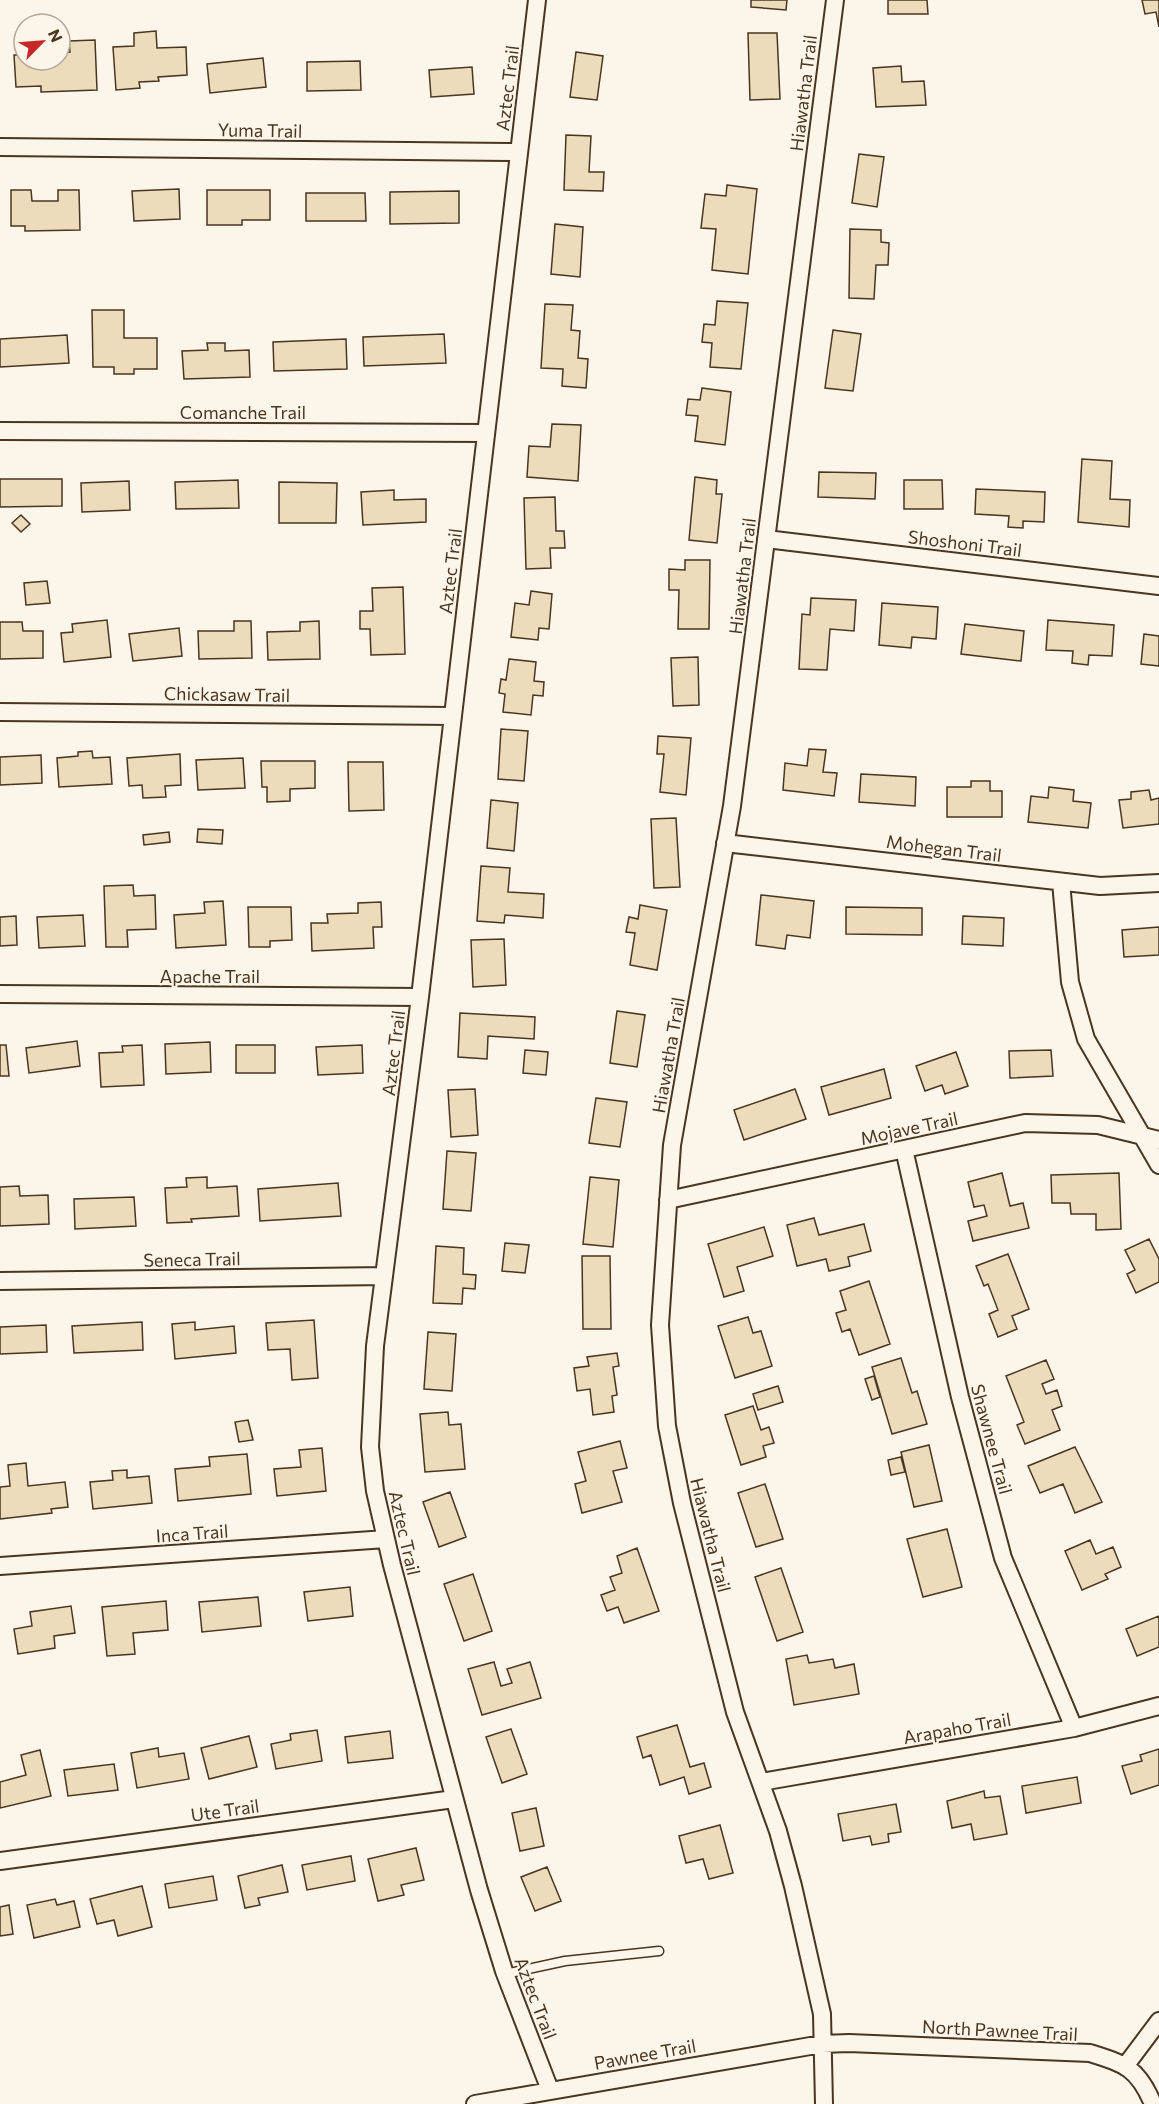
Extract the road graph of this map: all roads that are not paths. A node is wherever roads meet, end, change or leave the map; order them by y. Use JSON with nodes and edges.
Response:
{"nodes":[{"id":1,"x":537,"y":0,"type":"edge"},
{"id":2,"x":835,"y":0,"type":"edge"},
{"id":3,"x":0,"y":147,"type":"edge"},
{"id":4,"x":519,"y":152,"type":"junction"},
{"id":5,"x":0,"y":431,"type":"edge"},
{"id":6,"x":486,"y":433,"type":"junction"},
{"id":7,"x":766,"y":539,"type":"junction"},
{"id":8,"x":1159,"y":586,"type":"edge"},
{"id":9,"x":0,"y":712,"type":"edge"},
{"id":10,"x":453,"y":716,"type":"junction"},
{"id":11,"x":725,"y":843,"type":"junction"},
{"id":12,"x":1061,"y":882,"type":"junction"},
{"id":13,"x":1159,"y":883,"type":"edge"},
{"id":14,"x":0,"y":994,"type":"edge"},
{"id":15,"x":420,"y":997,"type":"junction"},
{"id":16,"x":1142,"y":1136,"type":"junction"},
{"id":17,"x":1159,"y":1140,"type":"edge"},
{"id":18,"x":904,"y":1149,"type":"junction"},
{"id":19,"x":1159,"y":1166,"type":"edge"},
{"id":20,"x":668,"y":1200,"type":"junction"},
{"id":21,"x":384,"y":1276,"type":"junction"},
{"id":22,"x":0,"y":1281,"type":"edge"},
{"id":23,"x":386,"y":1539,"type":"junction"},
{"id":24,"x":0,"y":1566,"type":"edge"},
{"id":25,"x":1159,"y":1706,"type":"edge"},
{"id":26,"x":1074,"y":1728,"type":"junction"},
{"id":27,"x":761,"y":1782,"type":"junction"},
{"id":28,"x":454,"y":1798,"type":"junction"},
{"id":29,"x":0,"y":1860,"type":"edge"},
{"id":30,"x":659,"y":1951,"type":"dead end"},
{"id":31,"x":505,"y":1974,"type":"junction"},
{"id":32,"x":1159,"y":2021,"type":"edge"},
{"id":33,"x":822,"y":2044,"type":"junction"},
{"id":34,"x":1126,"y":2064,"type":"junction"},
{"id":35,"x":550,"y":2090,"type":"junction"},
{"id":36,"x":475,"y":2104,"type":"edge"},
{"id":37,"x":824,"y":2104,"type":"edge"},
{"id":38,"x":1153,"y":2104,"type":"edge"}],
"edges":[{"from":1,"to":4,"type":"street","name":"Aztec Trail"},
{"from":2,"to":7,"type":"street","name":"Hiawatha Trail"},
{"from":3,"to":4,"type":"street","name":"Yuma Trail"},
{"from":4,"to":6,"type":"street","name":"Aztec Trail"},
{"from":5,"to":6,"type":"street","name":"Comanche Trail"},
{"from":6,"to":10,"type":"street","name":"Aztec Trail"},
{"from":7,"to":8,"type":"street","name":"Shoshoni Trail"},
{"from":7,"to":11,"type":"street","name":"Hiawatha Trail"},
{"from":9,"to":10,"type":"street","name":"Chickasaw Trail"},
{"from":10,"to":15,"type":"street","name":"Aztec Trail"},
{"from":11,"to":12,"type":"street","name":"Mohegan Trail"},
{"from":11,"to":20,"type":"street","name":"Hiawatha Trail"},
{"from":12,"to":13,"type":"street","name":"Mohegan Trail"},
{"from":12,"to":16,"type":"street"},
{"from":14,"to":15,"type":"street","name":"Apache Trail"},
{"from":15,"to":21,"type":"street","name":"Aztec Trail"},
{"from":16,"to":17,"type":"street","name":"Mojave Trail"},
{"from":16,"to":18,"type":"street","name":"Mojave Trail"},
{"from":16,"to":19,"type":"street"},
{"from":18,"to":20,"type":"street","name":"Mojave Trail"},
{"from":18,"to":26,"type":"street","name":"Shawnee Trail"},
{"from":20,"to":27,"type":"street","name":"Hiawatha Trail"},
{"from":21,"to":22,"type":"street","name":"Seneca Trail"},
{"from":21,"to":23,"type":"street","name":"Aztec Trail"},
{"from":23,"to":24,"type":"street","name":"Inca Trail"},
{"from":23,"to":28,"type":"street","name":"Aztec Trail"},
{"from":25,"to":26,"type":"street","name":"Arapaho Trail"},
{"from":26,"to":27,"type":"street","name":"Arapaho Trail"},
{"from":27,"to":33,"type":"street","name":"Hiawatha Trail"},
{"from":28,"to":29,"type":"street","name":"Ute Trail"},
{"from":28,"to":31,"type":"street","name":"Aztec Trail"},
{"from":30,"to":31,"type":"lane"},
{"from":31,"to":35,"type":"street","name":"Aztec Trail"},
{"from":32,"to":34,"type":"street"},
{"from":33,"to":34,"type":"street","name":"North Pawnee Trail"},
{"from":33,"to":35,"type":"street","name":"Pawnee Trail"},
{"from":33,"to":37,"type":"street","name":"Hiawatha Trail"},
{"from":34,"to":38,"type":"street"},
{"from":35,"to":36,"type":"street","name":"Pawnee Trail"}]}
